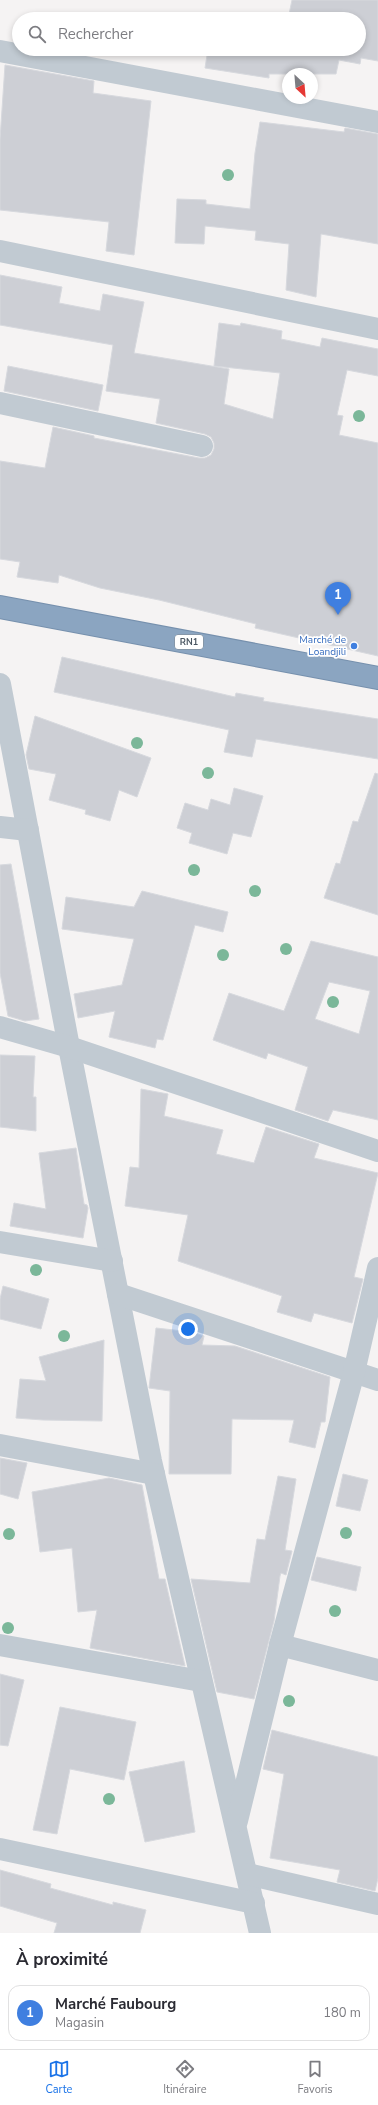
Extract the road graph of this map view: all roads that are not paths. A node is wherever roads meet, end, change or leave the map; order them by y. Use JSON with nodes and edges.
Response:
{"nodes":[{"id":1,"x":0,"y":51,"type":"edge"},
{"id":2,"x":12,"y":53,"type":"edge"},
{"id":3,"x":27,"y":56,"type":"edge"},
{"id":4,"x":378,"y":122,"type":"edge"},
{"id":5,"x":0,"y":251,"type":"edge"},
{"id":6,"x":378,"y":329,"type":"edge"},
{"id":7,"x":0,"y":403,"type":"edge"},
{"id":8,"x":202,"y":446,"type":"dead end"},
{"id":9,"x":0,"y":606,"type":"edge"},
{"id":10,"x":378,"y":678,"type":"edge"},
{"id":11,"x":0,"y":684,"type":"edge"},
{"id":12,"x":0,"y":828,"type":"edge"},
{"id":13,"x":28,"y":830,"type":"junction"},
{"id":14,"x":0,"y":1027,"type":"edge"},
{"id":15,"x":69,"y":1047,"type":"junction"},
{"id":16,"x":378,"y":1151,"type":"edge"},
{"id":17,"x":0,"y":1242,"type":"edge"},
{"id":18,"x":112,"y":1261,"type":"junction"},
{"id":19,"x":378,"y":1268,"type":"edge"},
{"id":20,"x":118,"y":1294,"type":"junction"},
{"id":21,"x":354,"y":1372,"type":"junction"},
{"id":22,"x":378,"y":1380,"type":"edge"},
{"id":23,"x":0,"y":1445,"type":"edge"},
{"id":24,"x":154,"y":1474,"type":"junction"},
{"id":25,"x":0,"y":1645,"type":"edge"},
{"id":26,"x":280,"y":1645,"type":"junction"},
{"id":27,"x":378,"y":1670,"type":"edge"},
{"id":28,"x":201,"y":1681,"type":"junction"},
{"id":29,"x":236,"y":1825,"type":"junction"},
{"id":30,"x":0,"y":1849,"type":"edge"},
{"id":31,"x":247,"y":1874,"type":"junction"},
{"id":32,"x":254,"y":1903,"type":"junction"},
{"id":33,"x":378,"y":1904,"type":"edge"},
{"id":34,"x":260,"y":1933,"type":"edge"}],
"edges":[{"from":1,"to":2,"type":"street"},
{"from":3,"to":4,"type":"street"},
{"from":5,"to":6,"type":"street"},
{"from":7,"to":8,"type":"street"},
{"from":9,"to":10,"type":"highway","number":"RN1"},
{"from":11,"to":13,"type":"street"},
{"from":12,"to":13,"type":"street"},
{"from":13,"to":15,"type":"street"},
{"from":14,"to":15,"type":"street"},
{"from":15,"to":16,"type":"street"},
{"from":15,"to":18,"type":"street"},
{"from":17,"to":18,"type":"street"},
{"from":18,"to":20,"type":"street"},
{"from":19,"to":21,"type":"street"},
{"from":20,"to":21,"type":"street"},
{"from":20,"to":24,"type":"street"},
{"from":21,"to":22,"type":"street"},
{"from":21,"to":26,"type":"street"},
{"from":23,"to":24,"type":"street"},
{"from":24,"to":28,"type":"street"},
{"from":25,"to":28,"type":"street"},
{"from":26,"to":27,"type":"street"},
{"from":26,"to":29,"type":"street"},
{"from":28,"to":29,"type":"street"},
{"from":29,"to":31,"type":"street"},
{"from":30,"to":32,"type":"street"},
{"from":31,"to":32,"type":"street"},
{"from":31,"to":33,"type":"street"},
{"from":32,"to":34,"type":"street"}]}
